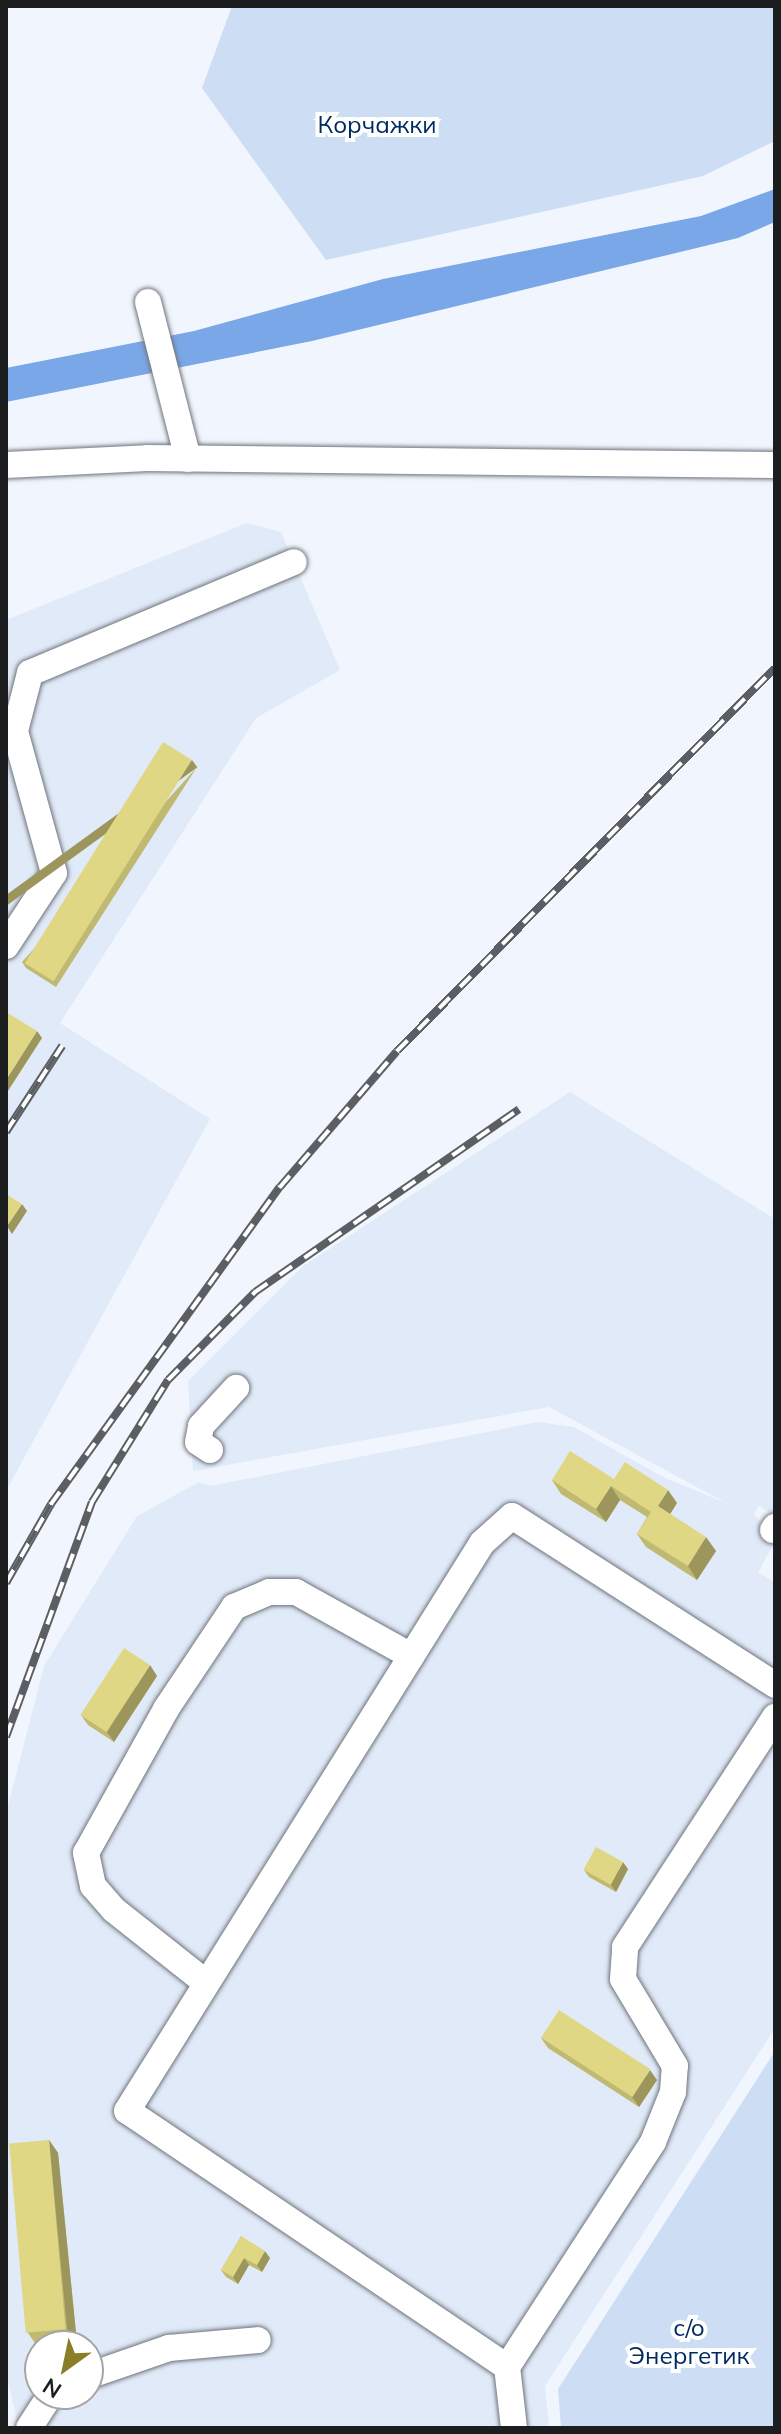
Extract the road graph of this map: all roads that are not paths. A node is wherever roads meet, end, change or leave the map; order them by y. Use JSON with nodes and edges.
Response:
{"nodes":[{"id":1,"x":148,"y":302,"type":"dead end"},
{"id":2,"x":188,"y":459,"type":"junction"},
{"id":3,"x":6,"y":465,"type":"edge"},
{"id":4,"x":775,"y":465,"type":"edge"},
{"id":5,"x":294,"y":562,"type":"dead end"},
{"id":6,"x":6,"y":946,"type":"edge"},
{"id":7,"x":236,"y":1388,"type":"dead end"},
{"id":8,"x":210,"y":1450,"type":"dead end"},
{"id":9,"x":411,"y":1656,"type":"junction"},
{"id":10,"x":775,"y":1685,"type":"edge"},
{"id":11,"x":775,"y":1717,"type":"edge"},
{"id":12,"x":205,"y":1982,"type":"junction"},
{"id":13,"x":258,"y":2340,"type":"dead end"},
{"id":14,"x":507,"y":2367,"type":"junction"},
{"id":15,"x":104,"y":2370,"type":"edge"},
{"id":16,"x":41,"y":2410,"type":"edge"},
{"id":17,"x":29,"y":2428,"type":"edge"},
{"id":18,"x":514,"y":2428,"type":"edge"}],
"edges":[{"from":1,"to":2,"type":"street"},
{"from":2,"to":3,"type":"street"},
{"from":2,"to":4,"type":"street"},
{"from":5,"to":6,"type":"street"},
{"from":7,"to":8,"type":"street"},
{"from":9,"to":10,"type":"street"},
{"from":9,"to":12,"type":"street"},
{"from":9,"to":12,"type":"street"},
{"from":11,"to":14,"type":"street"},
{"from":12,"to":14,"type":"street"},
{"from":13,"to":15,"type":"street"},
{"from":14,"to":18,"type":"street"},
{"from":16,"to":17,"type":"street"}]}
